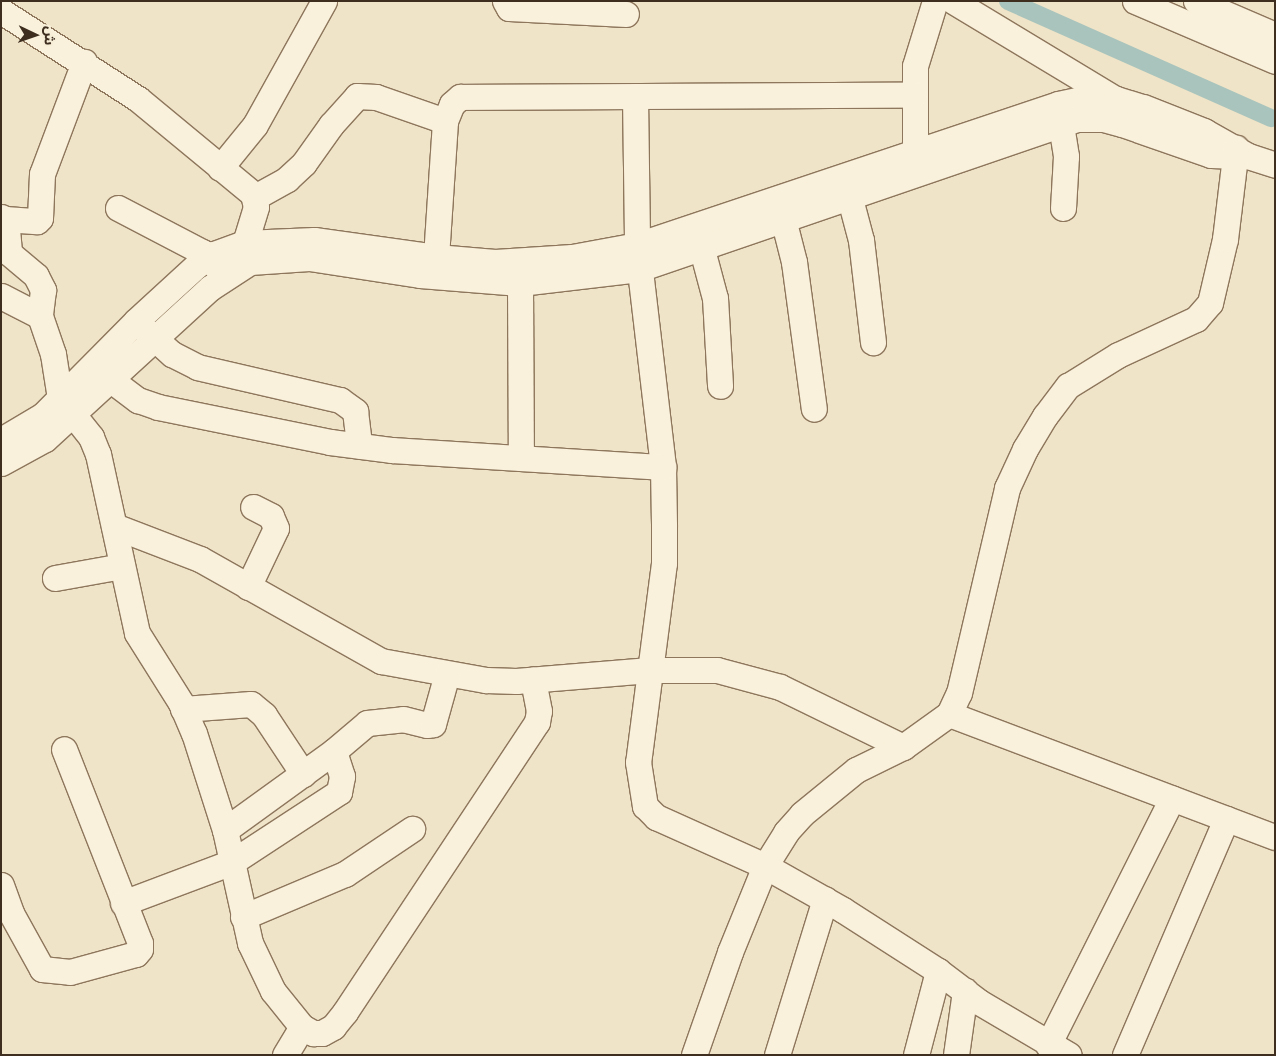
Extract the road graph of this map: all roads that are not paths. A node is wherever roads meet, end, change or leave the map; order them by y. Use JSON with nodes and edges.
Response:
{"nodes":[{"id":1,"x":324,"y":1,"type":"edge"},
{"id":2,"x":505,"y":1,"type":"edge"},
{"id":3,"x":935,"y":1,"type":"edge"},
{"id":4,"x":953,"y":1,"type":"edge"},
{"id":5,"x":1135,"y":1,"type":"edge"},
{"id":6,"x":1196,"y":1,"type":"edge"},
{"id":7,"x":1,"y":11,"type":"edge"},
{"id":8,"x":626,"y":14,"type":"dead end"},
{"id":9,"x":1275,"y":35,"type":"edge"},
{"id":10,"x":1275,"y":60,"type":"edge"},
{"id":11,"x":84,"y":62,"type":"junction"},
{"id":12,"x":914,"y":95,"type":"junction"},
{"id":13,"x":635,"y":96,"type":"junction"},
{"id":14,"x":1116,"y":99,"type":"junction"},
{"id":15,"x":1060,"y":113,"type":"junction"},
{"id":16,"x":446,"y":121,"type":"junction"},
{"id":17,"x":915,"y":151,"type":"junction"},
{"id":18,"x":1256,"y":157,"type":"edge"},
{"id":19,"x":220,"y":168,"type":"junction"},
{"id":20,"x":847,"y":186,"type":"junction"},
{"id":21,"x":255,"y":197,"type":"junction"},
{"id":22,"x":118,"y":208,"type":"dead end"},
{"id":23,"x":781,"y":208,"type":"junction"},
{"id":24,"x":1063,"y":208,"type":"dead end"},
{"id":25,"x":3,"y":218,"type":"edge"},
{"id":26,"x":699,"y":236,"type":"junction"},
{"id":27,"x":210,"y":256,"type":"junction"},
{"id":28,"x":436,"y":257,"type":"junction"},
{"id":29,"x":638,"y":257,"type":"junction"},
{"id":30,"x":235,"y":263,"type":"junction"},
{"id":31,"x":520,"y":283,"type":"junction"},
{"id":32,"x":1,"y":296,"type":"edge"},
{"id":33,"x":40,"y":316,"type":"junction"},
{"id":34,"x":136,"y":321,"type":"junction"},
{"id":35,"x":155,"y":339,"type":"junction"},
{"id":36,"x":873,"y":342,"type":"dead end"},
{"id":37,"x":111,"y":380,"type":"junction"},
{"id":38,"x":720,"y":386,"type":"dead end"},
{"id":39,"x":66,"y":407,"type":"junction"},
{"id":40,"x":814,"y":409,"type":"dead end"},
{"id":41,"x":1,"y":440,"type":"edge"},
{"id":42,"x":359,"y":446,"type":"junction"},
{"id":43,"x":521,"y":458,"type":"junction"},
{"id":44,"x":1,"y":463,"type":"edge"},
{"id":45,"x":663,"y":467,"type":"junction"},
{"id":46,"x":253,"y":507,"type":"dead end"},
{"id":47,"x":114,"y":526,"type":"junction"},
{"id":48,"x":122,"y":566,"type":"junction"},
{"id":49,"x":55,"y":578,"type":"dead end"},
{"id":50,"x":248,"y":587,"type":"junction"},
{"id":51,"x":650,"y":670,"type":"junction"},
{"id":52,"x":447,"y":674,"type":"junction"},
{"id":53,"x":533,"y":680,"type":"junction"},
{"id":54,"x":184,"y":709,"type":"junction"},
{"id":55,"x":949,"y":714,"type":"junction"},
{"id":56,"x":903,"y":747,"type":"junction"},
{"id":57,"x":64,"y":749,"type":"dead end"},
{"id":58,"x":334,"y":751,"type":"junction"},
{"id":59,"x":303,"y":774,"type":"junction"},
{"id":60,"x":1172,"y":798,"type":"junction"},
{"id":61,"x":1226,"y":819,"type":"junction"},
{"id":62,"x":412,"y":829,"type":"dead end"},
{"id":63,"x":226,"y":830,"type":"junction"},
{"id":64,"x":1275,"y":837,"type":"edge"},
{"id":65,"x":232,"y":862,"type":"junction"},
{"id":66,"x":765,"y":866,"type":"junction"},
{"id":67,"x":1,"y":885,"type":"edge"},
{"id":68,"x":825,"y":899,"type":"junction"},
{"id":69,"x":123,"y":903,"type":"junction"},
{"id":70,"x":243,"y":917,"type":"junction"},
{"id":71,"x":938,"y":971,"type":"junction"},
{"id":72,"x":965,"y":991,"type":"junction"},
{"id":73,"x":302,"y":1028,"type":"junction"},
{"id":74,"x":1059,"y":1050,"type":"edge"},
{"id":75,"x":285,"y":1055,"type":"edge"},
{"id":76,"x":694,"y":1055,"type":"edge"},
{"id":77,"x":778,"y":1055,"type":"edge"},
{"id":78,"x":916,"y":1055,"type":"edge"},
{"id":79,"x":956,"y":1055,"type":"edge"},
{"id":80,"x":1125,"y":1055,"type":"edge"}],
"edges":[{"from":1,"to":19,"type":"street"},
{"from":2,"to":8,"type":"street"},
{"from":3,"to":12,"type":"street"},
{"from":4,"to":14,"type":"street"},
{"from":5,"to":10,"type":"street"},
{"from":6,"to":9,"type":"street"},
{"from":7,"to":11,"type":"street"},
{"from":11,"to":19,"type":"street"},
{"from":11,"to":25,"type":"street"},
{"from":12,"to":13,"type":"street"},
{"from":12,"to":17,"type":"street"},
{"from":13,"to":16,"type":"street"},
{"from":13,"to":29,"type":"street"},
{"from":14,"to":15,"type":"street"},
{"from":14,"to":18,"type":"street"},
{"from":15,"to":17,"type":"street"},
{"from":15,"to":18,"type":"street"},
{"from":15,"to":20,"type":"street"},
{"from":15,"to":24,"type":"street"},
{"from":16,"to":21,"type":"street"},
{"from":16,"to":28,"type":"street"},
{"from":17,"to":20,"type":"street"},
{"from":18,"to":55,"type":"street"},
{"from":19,"to":21,"type":"street"},
{"from":20,"to":23,"type":"street"},
{"from":20,"to":36,"type":"street"},
{"from":21,"to":30,"type":"street"},
{"from":22,"to":27,"type":"street"},
{"from":23,"to":26,"type":"street"},
{"from":23,"to":40,"type":"street"},
{"from":25,"to":33,"type":"street"},
{"from":26,"to":29,"type":"street"},
{"from":26,"to":38,"type":"street"},
{"from":27,"to":30,"type":"street"},
{"from":27,"to":30,"type":"street"},
{"from":27,"to":34,"type":"street"},
{"from":28,"to":29,"type":"street"},
{"from":28,"to":30,"type":"street"},
{"from":29,"to":31,"type":"street"},
{"from":29,"to":45,"type":"street"},
{"from":30,"to":31,"type":"street"},
{"from":30,"to":35,"type":"street"},
{"from":31,"to":43,"type":"street"},
{"from":32,"to":33,"type":"street"},
{"from":33,"to":39,"type":"street"},
{"from":34,"to":35,"type":"street"},
{"from":34,"to":39,"type":"street"},
{"from":35,"to":37,"type":"street"},
{"from":35,"to":42,"type":"street"},
{"from":37,"to":39,"type":"street"},
{"from":37,"to":42,"type":"street"},
{"from":39,"to":41,"type":"street"},
{"from":39,"to":44,"type":"street"},
{"from":39,"to":47,"type":"street"},
{"from":42,"to":43,"type":"street"},
{"from":43,"to":45,"type":"street"},
{"from":45,"to":51,"type":"street"},
{"from":46,"to":50,"type":"street"},
{"from":47,"to":48,"type":"street"},
{"from":47,"to":50,"type":"street"},
{"from":48,"to":49,"type":"street"},
{"from":48,"to":54,"type":"street"},
{"from":50,"to":52,"type":"street"},
{"from":51,"to":53,"type":"street"},
{"from":51,"to":56,"type":"street"},
{"from":51,"to":66,"type":"street"},
{"from":52,"to":53,"type":"street"},
{"from":52,"to":58,"type":"street"},
{"from":53,"to":73,"type":"street"},
{"from":54,"to":59,"type":"street"},
{"from":54,"to":63,"type":"street"},
{"from":55,"to":56,"type":"street"},
{"from":55,"to":60,"type":"street"},
{"from":56,"to":66,"type":"street"},
{"from":57,"to":69,"type":"street"},
{"from":58,"to":59,"type":"street"},
{"from":58,"to":65,"type":"street"},
{"from":59,"to":63,"type":"street"},
{"from":60,"to":61,"type":"street"},
{"from":60,"to":74,"type":"street"},
{"from":61,"to":64,"type":"street"},
{"from":61,"to":80,"type":"street"},
{"from":62,"to":70,"type":"street"},
{"from":63,"to":65,"type":"street"},
{"from":65,"to":69,"type":"street"},
{"from":65,"to":70,"type":"street"},
{"from":66,"to":68,"type":"street"},
{"from":66,"to":76,"type":"street"},
{"from":67,"to":69,"type":"street"},
{"from":68,"to":71,"type":"street"},
{"from":68,"to":77,"type":"street"},
{"from":70,"to":73,"type":"street"},
{"from":71,"to":72,"type":"street"},
{"from":71,"to":78,"type":"street"},
{"from":72,"to":74,"type":"street"},
{"from":72,"to":79,"type":"street"},
{"from":73,"to":75,"type":"street"}]}
